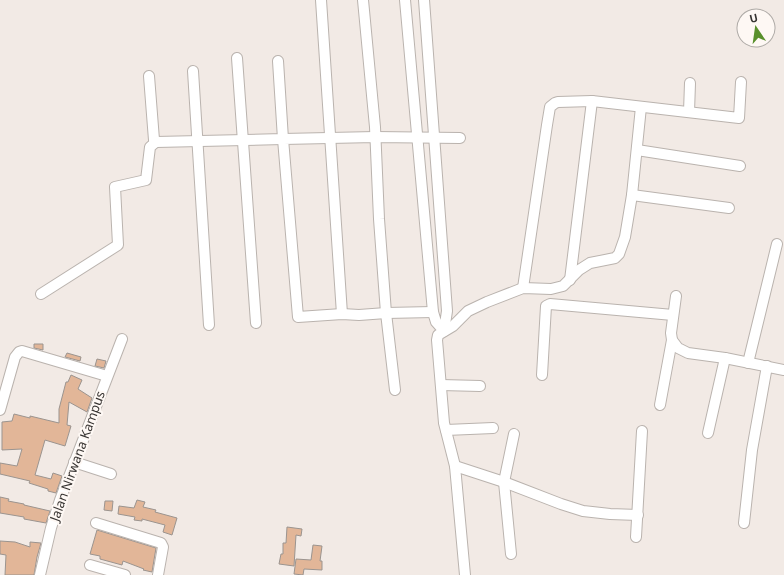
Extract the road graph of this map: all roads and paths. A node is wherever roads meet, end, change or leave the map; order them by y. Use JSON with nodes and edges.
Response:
{"nodes":[{"id":1,"x":321,"y":0,"type":"edge"},
{"id":2,"x":363,"y":0,"type":"edge"},
{"id":3,"x":405,"y":0,"type":"edge"},
{"id":4,"x":424,"y":0,"type":"edge"},
{"id":5,"x":237,"y":58,"type":"dead end"},
{"id":6,"x":278,"y":61,"type":"dead end"},
{"id":7,"x":193,"y":71,"type":"dead end"},
{"id":8,"x":149,"y":76,"type":"dead end"},
{"id":9,"x":741,"y":82,"type":"dead end"},
{"id":10,"x":690,"y":83,"type":"dead end"},
{"id":11,"x":592,"y":101,"type":"junction"},
{"id":12,"x":641,"y":107,"type":"junction"},
{"id":13,"x":689,"y":112,"type":"junction"},
{"id":14,"x":376,"y":137,"type":"junction"},
{"id":15,"x":418,"y":138,"type":"junction"},
{"id":16,"x":434,"y":138,"type":"junction"},
{"id":17,"x":460,"y":138,"type":"dead end"},
{"id":18,"x":242,"y":139,"type":"junction"},
{"id":19,"x":283,"y":139,"type":"junction"},
{"id":20,"x":330,"y":139,"type":"junction"},
{"id":21,"x":197,"y":140,"type":"junction"},
{"id":22,"x":156,"y":142,"type":"junction"},
{"id":23,"x":637,"y":150,"type":"junction"},
{"id":24,"x":740,"y":166,"type":"dead end"},
{"id":25,"x":632,"y":195,"type":"junction"},
{"id":26,"x":729,"y":208,"type":"dead end"},
{"id":27,"x":777,"y":244,"type":"dead end"},
{"id":28,"x":570,"y":280,"type":"junction"},
{"id":29,"x":523,"y":288,"type":"junction"},
{"id":30,"x":41,"y":294,"type":"dead end"},
{"id":31,"x":676,"y":296,"type":"dead end"},
{"id":32,"x":386,"y":312,"type":"junction"},
{"id":33,"x":434,"y":312,"type":"junction"},
{"id":34,"x":342,"y":314,"type":"junction"},
{"id":35,"x":673,"y":315,"type":"junction"},
{"id":36,"x":256,"y":323,"type":"dead end"},
{"id":37,"x":209,"y":325,"type":"dead end"},
{"id":38,"x":444,"y":331,"type":"junction"},
{"id":39,"x":122,"y":339,"type":"dead end"},
{"id":40,"x":672,"y":340,"type":"junction"},
{"id":41,"x":725,"y":358,"type":"junction"},
{"id":42,"x":748,"y":363,"type":"junction"},
{"id":43,"x":766,"y":366,"type":"junction"},
{"id":44,"x":784,"y":370,"type":"edge"},
{"id":45,"x":542,"y":375,"type":"dead end"},
{"id":46,"x":107,"y":376,"type":"junction"},
{"id":47,"x":441,"y":385,"type":"junction"},
{"id":48,"x":480,"y":386,"type":"dead end"},
{"id":49,"x":395,"y":390,"type":"dead end"},
{"id":50,"x":660,"y":404,"type":"dead end"},
{"id":51,"x":0,"y":410,"type":"edge"},
{"id":52,"x":493,"y":428,"type":"dead end"},
{"id":53,"x":446,"y":430,"type":"junction"},
{"id":54,"x":642,"y":431,"type":"dead end"},
{"id":55,"x":708,"y":433,"type":"dead end"},
{"id":56,"x":514,"y":434,"type":"dead end"},
{"id":57,"x":74,"y":462,"type":"junction"},
{"id":58,"x":455,"y":466,"type":"junction"},
{"id":59,"x":111,"y":474,"type":"dead end"},
{"id":60,"x":504,"y":482,"type":"junction"},
{"id":61,"x":638,"y":515,"type":"junction"},
{"id":62,"x":96,"y":523,"type":"dead end"},
{"id":63,"x":744,"y":523,"type":"dead end"},
{"id":64,"x":636,"y":537,"type":"dead end"},
{"id":65,"x":511,"y":554,"type":"dead end"},
{"id":66,"x":90,"y":565,"type":"dead end"},
{"id":67,"x":40,"y":575,"type":"edge"},
{"id":68,"x":125,"y":575,"type":"edge"},
{"id":69,"x":158,"y":575,"type":"edge"},
{"id":70,"x":465,"y":575,"type":"edge"}],
"edges":[{"from":1,"to":20,"type":"street"},
{"from":2,"to":14,"type":"street"},
{"from":3,"to":15,"type":"street"},
{"from":4,"to":16,"type":"street"},
{"from":5,"to":18,"type":"street"},
{"from":6,"to":19,"type":"street"},
{"from":7,"to":21,"type":"street"},
{"from":8,"to":22,"type":"street"},
{"from":9,"to":13,"type":"street"},
{"from":10,"to":13,"type":"street"},
{"from":11,"to":12,"type":"street"},
{"from":11,"to":28,"type":"street"},
{"from":11,"to":29,"type":"street"},
{"from":12,"to":13,"type":"street"},
{"from":12,"to":23,"type":"street"},
{"from":14,"to":15,"type":"street"},
{"from":14,"to":20,"type":"street"},
{"from":14,"to":32,"type":"street"},
{"from":15,"to":16,"type":"street"},
{"from":15,"to":33,"type":"street"},
{"from":16,"to":17,"type":"street"},
{"from":16,"to":38,"type":"street"},
{"from":18,"to":19,"type":"street"},
{"from":18,"to":21,"type":"street"},
{"from":18,"to":36,"type":"street"},
{"from":19,"to":20,"type":"street"},
{"from":19,"to":34,"type":"street"},
{"from":20,"to":34,"type":"street"},
{"from":21,"to":22,"type":"street"},
{"from":21,"to":37,"type":"street"},
{"from":22,"to":30,"type":"street"},
{"from":23,"to":24,"type":"street"},
{"from":23,"to":25,"type":"street"},
{"from":25,"to":26,"type":"street"},
{"from":25,"to":28,"type":"street"},
{"from":27,"to":42,"type":"street"},
{"from":28,"to":29,"type":"street"},
{"from":29,"to":38,"type":"street"},
{"from":31,"to":35,"type":"street"},
{"from":32,"to":33,"type":"street"},
{"from":32,"to":34,"type":"street"},
{"from":32,"to":49,"type":"street"},
{"from":33,"to":38,"type":"street"},
{"from":35,"to":40,"type":"street"},
{"from":35,"to":45,"type":"street"},
{"from":38,"to":47,"type":"street"},
{"from":39,"to":46,"type":"street","name":"Jalan Nirwana Kampus"},
{"from":40,"to":41,"type":"street"},
{"from":40,"to":50,"type":"street"},
{"from":41,"to":42,"type":"street"},
{"from":41,"to":55,"type":"street"},
{"from":42,"to":43,"type":"street"},
{"from":43,"to":44,"type":"street"},
{"from":43,"to":63,"type":"street"},
{"from":46,"to":51,"type":"street"},
{"from":46,"to":57,"type":"street","name":"Jalan Nirwana Kampus"},
{"from":47,"to":48,"type":"street"},
{"from":47,"to":53,"type":"street"},
{"from":52,"to":53,"type":"street"},
{"from":53,"to":58,"type":"street"},
{"from":54,"to":61,"type":"street"},
{"from":56,"to":60,"type":"street"},
{"from":57,"to":59,"type":"street"},
{"from":57,"to":67,"type":"street","name":"Jalan Nirwana Kampus"},
{"from":58,"to":60,"type":"street"},
{"from":58,"to":70,"type":"street"},
{"from":60,"to":61,"type":"street"},
{"from":60,"to":65,"type":"street"},
{"from":61,"to":64,"type":"street"},
{"from":62,"to":69,"type":"street"},
{"from":66,"to":68,"type":"street"}]}
